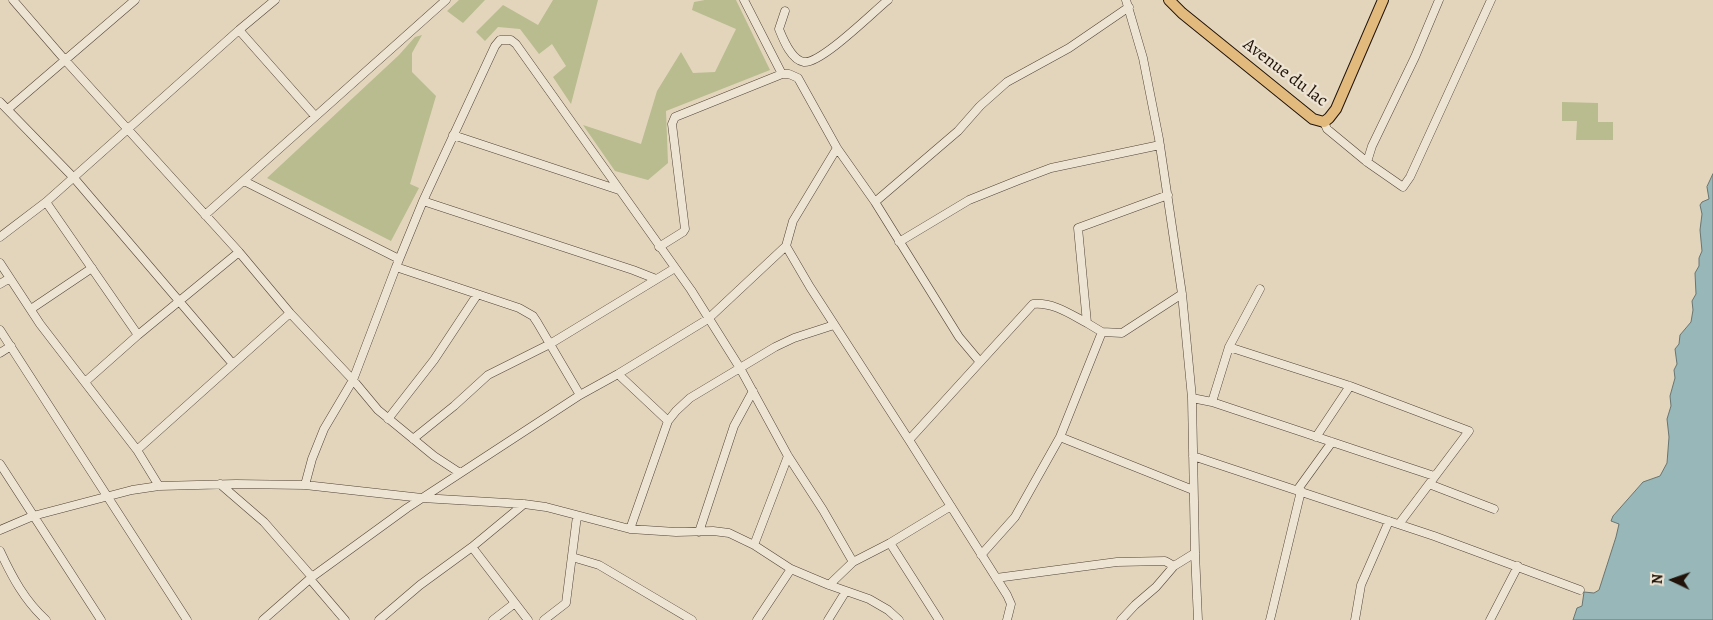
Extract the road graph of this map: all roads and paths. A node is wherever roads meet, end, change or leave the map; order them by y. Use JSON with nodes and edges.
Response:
{"nodes":[{"id":1,"x":13,"y":0,"type":"edge"},
{"id":2,"x":135,"y":0,"type":"edge"},
{"id":3,"x":446,"y":0,"type":"edge"},
{"id":4,"x":744,"y":0,"type":"edge"},
{"id":5,"x":888,"y":0,"type":"edge"},
{"id":6,"x":1169,"y":0,"type":"edge"},
{"id":7,"x":1383,"y":0,"type":"edge"},
{"id":8,"x":1439,"y":0,"type":"edge"},
{"id":9,"x":1491,"y":0,"type":"edge"},
{"id":10,"x":271,"y":1,"type":"edge"},
{"id":11,"x":1127,"y":4,"type":"edge"},
{"id":12,"x":785,"y":11,"type":"dead end"},
{"id":13,"x":239,"y":30,"type":"junction"},
{"id":14,"x":65,"y":60,"type":"junction"},
{"id":15,"x":782,"y":74,"type":"junction"},
{"id":16,"x":0,"y":102,"type":"edge"},
{"id":17,"x":8,"y":109,"type":"junction"},
{"id":18,"x":315,"y":116,"type":"junction"},
{"id":19,"x":1324,"y":122,"type":"junction"},
{"id":20,"x":128,"y":130,"type":"junction"},
{"id":21,"x":453,"y":135,"type":"junction"},
{"id":22,"x":1160,"y":145,"type":"junction"},
{"id":23,"x":837,"y":148,"type":"junction"},
{"id":24,"x":1367,"y":162,"type":"junction"},
{"id":25,"x":74,"y":178,"type":"junction"},
{"id":26,"x":244,"y":181,"type":"junction"},
{"id":27,"x":619,"y":190,"type":"junction"},
{"id":28,"x":1168,"y":195,"type":"junction"},
{"id":29,"x":423,"y":201,"type":"junction"},
{"id":30,"x":46,"y":202,"type":"junction"},
{"id":31,"x":874,"y":202,"type":"junction"},
{"id":32,"x":205,"y":215,"type":"junction"},
{"id":33,"x":0,"y":237,"type":"edge"},
{"id":34,"x":899,"y":242,"type":"junction"},
{"id":35,"x":786,"y":246,"type":"junction"},
{"id":36,"x":659,"y":247,"type":"junction"},
{"id":37,"x":238,"y":252,"type":"junction"},
{"id":38,"x":399,"y":258,"type":"junction"},
{"id":39,"x":0,"y":262,"type":"edge"},
{"id":40,"x":396,"y":267,"type":"junction"},
{"id":41,"x":92,"y":268,"type":"junction"},
{"id":42,"x":675,"y":268,"type":"junction"},
{"id":43,"x":10,"y":278,"type":"junction"},
{"id":44,"x":656,"y":279,"type":"junction"},
{"id":45,"x":0,"y":284,"type":"edge"},
{"id":46,"x":1260,"y":289,"type":"dead end"},
{"id":47,"x":1182,"y":294,"type":"junction"},
{"id":48,"x":477,"y":295,"type":"junction"},
{"id":49,"x":179,"y":301,"type":"junction"},
{"id":50,"x":30,"y":309,"type":"junction"},
{"id":51,"x":290,"y":313,"type":"junction"},
{"id":52,"x":708,"y":319,"type":"junction"},
{"id":53,"x":1087,"y":323,"type":"junction"},
{"id":54,"x":834,"y":325,"type":"junction"},
{"id":55,"x":0,"y":330,"type":"edge"},
{"id":56,"x":1102,"y":332,"type":"junction"},
{"id":57,"x":138,"y":335,"type":"junction"},
{"id":58,"x":550,"y":344,"type":"junction"},
{"id":59,"x":11,"y":346,"type":"junction"},
{"id":60,"x":1229,"y":347,"type":"junction"},
{"id":61,"x":0,"y":353,"type":"edge"},
{"id":62,"x":980,"y":362,"type":"junction"},
{"id":63,"x":232,"y":363,"type":"junction"},
{"id":64,"x":740,"y":368,"type":"junction"},
{"id":65,"x":618,"y":374,"type":"junction"},
{"id":66,"x":353,"y":380,"type":"junction"},
{"id":67,"x":85,"y":382,"type":"junction"},
{"id":68,"x":1350,"y":386,"type":"junction"},
{"id":69,"x":753,"y":391,"type":"junction"},
{"id":70,"x":580,"y":395,"type":"junction"},
{"id":71,"x":1192,"y":398,"type":"junction"},
{"id":72,"x":1212,"y":402,"type":"junction"},
{"id":73,"x":388,"y":420,"type":"junction"},
{"id":74,"x":668,"y":422,"type":"junction"},
{"id":75,"x":1060,"y":437,"type":"junction"},
{"id":76,"x":1316,"y":437,"type":"junction"},
{"id":77,"x":412,"y":438,"type":"junction"},
{"id":78,"x":909,"y":440,"type":"junction"},
{"id":79,"x":1332,"y":442,"type":"junction"},
{"id":80,"x":137,"y":450,"type":"junction"},
{"id":81,"x":788,"y":456,"type":"junction"},
{"id":82,"x":1193,"y":456,"type":"junction"},
{"id":83,"x":0,"y":464,"type":"edge"},
{"id":84,"x":460,"y":473,"type":"junction"},
{"id":85,"x":1434,"y":476,"type":"junction"},
{"id":86,"x":220,"y":484,"type":"junction"},
{"id":87,"x":1429,"y":484,"type":"junction"},
{"id":88,"x":305,"y":485,"type":"junction"},
{"id":89,"x":159,"y":486,"type":"junction"},
{"id":90,"x":1193,"y":490,"type":"junction"},
{"id":91,"x":1299,"y":490,"type":"junction"},
{"id":92,"x":107,"y":497,"type":"junction"},
{"id":93,"x":422,"y":498,"type":"junction"},
{"id":94,"x":524,"y":504,"type":"junction"},
{"id":95,"x":951,"y":506,"type":"junction"},
{"id":96,"x":1494,"y":509,"type":"dead end"},
{"id":97,"x":33,"y":516,"type":"junction"},
{"id":98,"x":578,"y":516,"type":"junction"},
{"id":99,"x":1389,"y":521,"type":"junction"},
{"id":100,"x":1399,"y":524,"type":"junction"},
{"id":101,"x":630,"y":529,"type":"junction"},
{"id":102,"x":0,"y":530,"type":"edge"},
{"id":103,"x":699,"y":532,"type":"junction"},
{"id":104,"x":890,"y":543,"type":"junction"},
{"id":105,"x":754,"y":545,"type":"junction"},
{"id":106,"x":472,"y":547,"type":"junction"},
{"id":107,"x":0,"y":551,"type":"edge"},
{"id":108,"x":1195,"y":553,"type":"junction"},
{"id":109,"x":981,"y":555,"type":"junction"},
{"id":110,"x":572,"y":556,"type":"junction"},
{"id":111,"x":853,"y":562,"type":"junction"},
{"id":112,"x":1174,"y":566,"type":"junction"},
{"id":113,"x":1518,"y":566,"type":"junction"},
{"id":114,"x":791,"y":569,"type":"junction"},
{"id":115,"x":311,"y":578,"type":"junction"},
{"id":116,"x":996,"y":578,"type":"junction"},
{"id":117,"x":829,"y":586,"type":"junction"},
{"id":118,"x":1580,"y":590,"type":"dead end"},
{"id":119,"x":846,"y":591,"type":"junction"},
{"id":120,"x":514,"y":603,"type":"junction"},
{"id":121,"x":46,"y":620,"type":"edge"},
{"id":122,"x":101,"y":620,"type":"edge"},
{"id":123,"x":187,"y":620,"type":"edge"},
{"id":124,"x":263,"y":620,"type":"edge"},
{"id":125,"x":345,"y":620,"type":"edge"},
{"id":126,"x":379,"y":620,"type":"edge"},
{"id":127,"x":493,"y":620,"type":"edge"},
{"id":128,"x":528,"y":620,"type":"edge"},
{"id":129,"x":544,"y":620,"type":"edge"},
{"id":130,"x":692,"y":620,"type":"edge"},
{"id":131,"x":757,"y":620,"type":"edge"},
{"id":132,"x":828,"y":620,"type":"edge"},
{"id":133,"x":899,"y":620,"type":"edge"},
{"id":134,"x":939,"y":620,"type":"edge"},
{"id":135,"x":1006,"y":620,"type":"edge"},
{"id":136,"x":1121,"y":620,"type":"edge"},
{"id":137,"x":1198,"y":620,"type":"edge"},
{"id":138,"x":1270,"y":620,"type":"edge"},
{"id":139,"x":1355,"y":620,"type":"edge"},
{"id":140,"x":1490,"y":620,"type":"edge"}],
"edges":[{"from":1,"to":14,"type":"street"},
{"from":2,"to":14,"type":"street"},
{"from":3,"to":18,"type":"street"},
{"from":4,"to":15,"type":"street"},
{"from":5,"to":12,"type":"street"},
{"from":6,"to":19,"type":"main road","name":"Avenue du lac"},
{"from":7,"to":19,"type":"main road","name":"Avenue du lac"},
{"from":8,"to":24,"type":"street"},
{"from":9,"to":24,"type":"street"},
{"from":10,"to":13,"type":"street"},
{"from":11,"to":22,"type":"street"},
{"from":11,"to":31,"type":"street"},
{"from":13,"to":18,"type":"street"},
{"from":13,"to":20,"type":"street"},
{"from":14,"to":17,"type":"street"},
{"from":14,"to":20,"type":"street"},
{"from":15,"to":23,"type":"street"},
{"from":15,"to":36,"type":"street"},
{"from":16,"to":17,"type":"street"},
{"from":17,"to":25,"type":"street"},
{"from":18,"to":26,"type":"street"},
{"from":19,"to":24,"type":"street"},
{"from":20,"to":25,"type":"street"},
{"from":20,"to":32,"type":"street"},
{"from":21,"to":27,"type":"street"},
{"from":21,"to":27,"type":"street"},
{"from":21,"to":29,"type":"street"},
{"from":22,"to":28,"type":"street"},
{"from":22,"to":34,"type":"street"},
{"from":23,"to":31,"type":"street"},
{"from":23,"to":35,"type":"street"},
{"from":25,"to":30,"type":"street"},
{"from":25,"to":49,"type":"street"},
{"from":26,"to":32,"type":"street"},
{"from":26,"to":38,"type":"street"},
{"from":27,"to":36,"type":"street"},
{"from":28,"to":47,"type":"street"},
{"from":28,"to":53,"type":"street"},
{"from":29,"to":38,"type":"street"},
{"from":29,"to":44,"type":"street"},
{"from":30,"to":33,"type":"street"},
{"from":30,"to":41,"type":"street"},
{"from":31,"to":34,"type":"street"},
{"from":32,"to":37,"type":"street"},
{"from":34,"to":62,"type":"street"},
{"from":35,"to":52,"type":"street"},
{"from":35,"to":54,"type":"street"},
{"from":36,"to":42,"type":"street"},
{"from":37,"to":49,"type":"street"},
{"from":37,"to":51,"type":"street"},
{"from":38,"to":40,"type":"street"},
{"from":39,"to":43,"type":"street"},
{"from":40,"to":48,"type":"street"},
{"from":40,"to":66,"type":"street"},
{"from":41,"to":50,"type":"street"},
{"from":41,"to":57,"type":"street"},
{"from":42,"to":44,"type":"street"},
{"from":42,"to":52,"type":"street"},
{"from":43,"to":45,"type":"street"},
{"from":43,"to":50,"type":"street"},
{"from":44,"to":58,"type":"street"},
{"from":46,"to":60,"type":"street"},
{"from":47,"to":56,"type":"street"},
{"from":47,"to":71,"type":"street"},
{"from":48,"to":58,"type":"street"},
{"from":48,"to":73,"type":"street"},
{"from":49,"to":57,"type":"street"},
{"from":49,"to":63,"type":"street"},
{"from":50,"to":67,"type":"street"},
{"from":51,"to":63,"type":"street"},
{"from":51,"to":66,"type":"street"},
{"from":52,"to":64,"type":"street"},
{"from":52,"to":65,"type":"street"},
{"from":53,"to":56,"type":"street"},
{"from":53,"to":62,"type":"street"},
{"from":54,"to":64,"type":"street"},
{"from":54,"to":78,"type":"street"},
{"from":55,"to":59,"type":"street"},
{"from":56,"to":75,"type":"street"},
{"from":57,"to":67,"type":"street"},
{"from":58,"to":70,"type":"street"},
{"from":58,"to":77,"type":"street"},
{"from":59,"to":61,"type":"street"},
{"from":59,"to":92,"type":"street"},
{"from":60,"to":68,"type":"street"},
{"from":60,"to":72,"type":"street"},
{"from":62,"to":78,"type":"street"},
{"from":63,"to":80,"type":"street"},
{"from":64,"to":69,"type":"street"},
{"from":64,"to":74,"type":"street"},
{"from":65,"to":70,"type":"street"},
{"from":65,"to":74,"type":"street"},
{"from":66,"to":73,"type":"street"},
{"from":66,"to":88,"type":"street"},
{"from":67,"to":80,"type":"street"},
{"from":68,"to":76,"type":"street"},
{"from":68,"to":85,"type":"street"},
{"from":69,"to":81,"type":"street"},
{"from":69,"to":103,"type":"street"},
{"from":70,"to":84,"type":"street"},
{"from":71,"to":72,"type":"street"},
{"from":71,"to":82,"type":"street"},
{"from":72,"to":76,"type":"street"},
{"from":73,"to":77,"type":"street"},
{"from":74,"to":101,"type":"street"},
{"from":75,"to":90,"type":"street"},
{"from":75,"to":109,"type":"street"},
{"from":76,"to":79,"type":"street"},
{"from":77,"to":84,"type":"street"},
{"from":78,"to":95,"type":"street"},
{"from":79,"to":85,"type":"street"},
{"from":79,"to":91,"type":"street"},
{"from":80,"to":89,"type":"street"},
{"from":81,"to":105,"type":"street"},
{"from":81,"to":111,"type":"street"},
{"from":82,"to":90,"type":"street"},
{"from":82,"to":91,"type":"street"},
{"from":83,"to":97,"type":"street"},
{"from":84,"to":93,"type":"street"},
{"from":85,"to":87,"type":"street"},
{"from":86,"to":88,"type":"street"},
{"from":86,"to":89,"type":"street"},
{"from":86,"to":115,"type":"street"},
{"from":87,"to":96,"type":"street"},
{"from":87,"to":100,"type":"street"},
{"from":88,"to":93,"type":"street"},
{"from":89,"to":92,"type":"street"},
{"from":90,"to":108,"type":"street"},
{"from":91,"to":99,"type":"street"},
{"from":91,"to":138,"type":"street"},
{"from":92,"to":97,"type":"street"},
{"from":92,"to":123,"type":"street"},
{"from":93,"to":94,"type":"street"},
{"from":93,"to":115,"type":"street"},
{"from":94,"to":98,"type":"street"},
{"from":94,"to":106,"type":"street"},
{"from":95,"to":104,"type":"street"},
{"from":95,"to":109,"type":"street"},
{"from":97,"to":102,"type":"street"},
{"from":97,"to":122,"type":"street"},
{"from":98,"to":101,"type":"street"},
{"from":98,"to":110,"type":"street"},
{"from":99,"to":100,"type":"street"},
{"from":99,"to":139,"type":"street"},
{"from":100,"to":113,"type":"street"},
{"from":101,"to":103,"type":"street"},
{"from":103,"to":105,"type":"street"},
{"from":104,"to":111,"type":"street"},
{"from":104,"to":134,"type":"street"},
{"from":105,"to":114,"type":"street"},
{"from":106,"to":120,"type":"street"},
{"from":106,"to":126,"type":"street"},
{"from":107,"to":121,"type":"street"},
{"from":108,"to":112,"type":"street"},
{"from":108,"to":137,"type":"street"},
{"from":109,"to":116,"type":"street"},
{"from":110,"to":129,"type":"street"},
{"from":110,"to":130,"type":"street"},
{"from":111,"to":117,"type":"street"},
{"from":112,"to":116,"type":"street"},
{"from":112,"to":136,"type":"street"},
{"from":113,"to":118,"type":"street"},
{"from":113,"to":140,"type":"street"},
{"from":114,"to":117,"type":"street"},
{"from":114,"to":131,"type":"street"},
{"from":115,"to":124,"type":"street"},
{"from":115,"to":125,"type":"street"},
{"from":116,"to":135,"type":"street"},
{"from":117,"to":119,"type":"street"},
{"from":119,"to":132,"type":"street"},
{"from":119,"to":133,"type":"street"},
{"from":120,"to":127,"type":"street"},
{"from":120,"to":128,"type":"street"}]}
